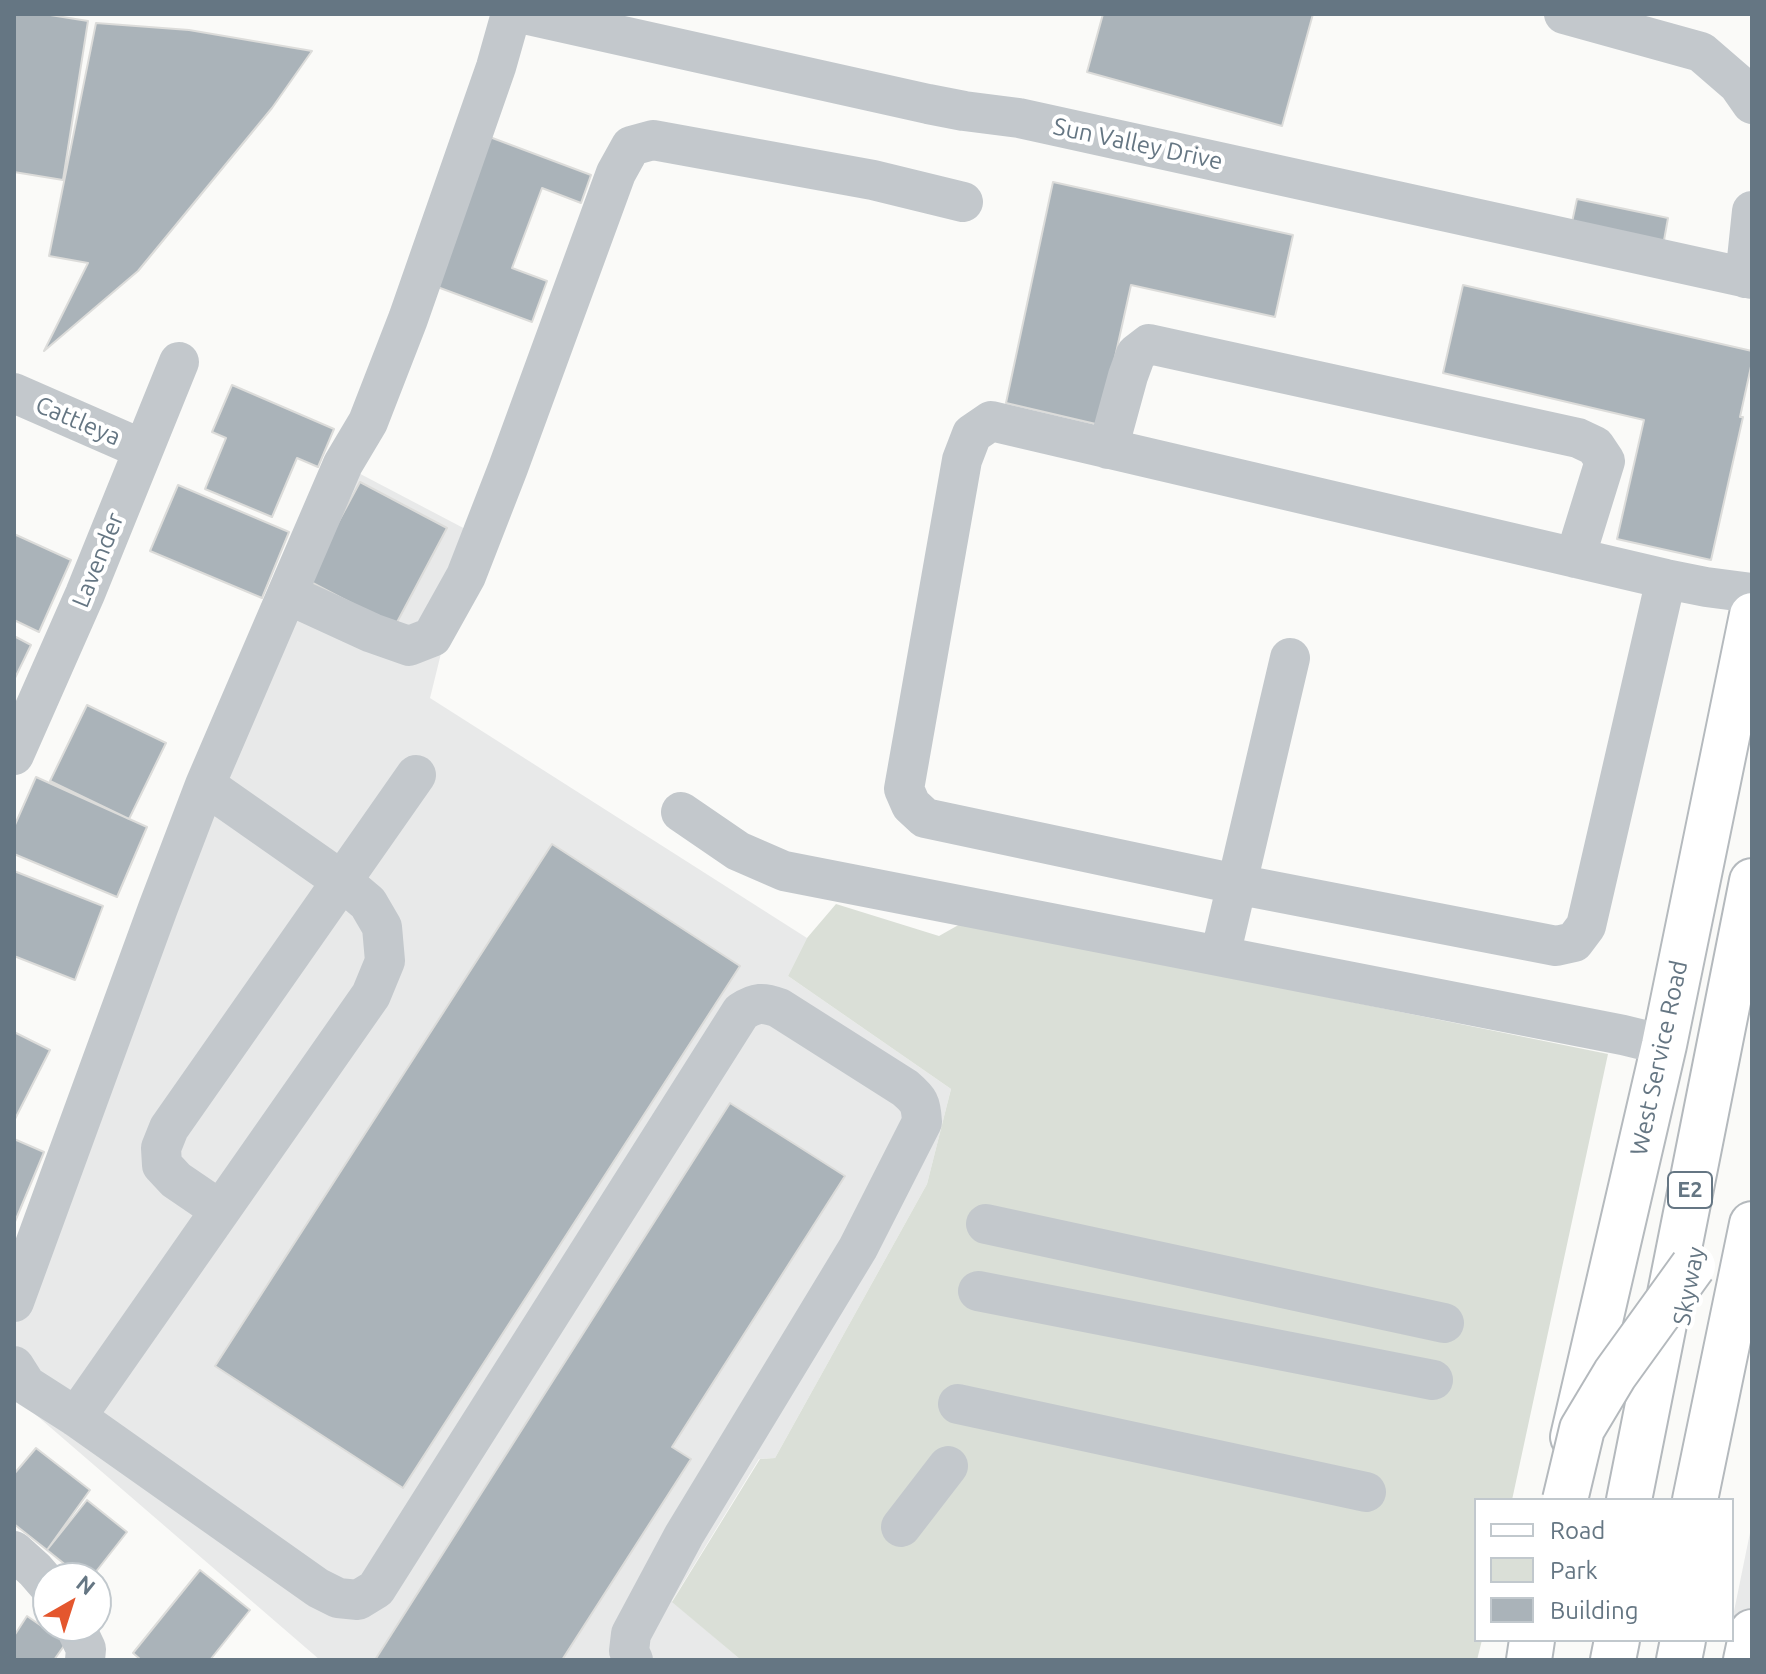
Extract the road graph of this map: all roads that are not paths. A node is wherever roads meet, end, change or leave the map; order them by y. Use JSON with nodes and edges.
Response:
{"nodes":[{"id":1,"x":511,"y":14,"type":"edge"},
{"id":2,"x":524,"y":14,"type":"edge"},
{"id":3,"x":1564,"y":14,"type":"edge"},
{"id":4,"x":1752,"y":104,"type":"edge"},
{"id":5,"x":963,"y":202,"type":"dead end"},
{"id":6,"x":1752,"y":211,"type":"edge"},
{"id":7,"x":1748,"y":278,"type":"edge"},
{"id":8,"x":179,"y":362,"type":"dead end"},
{"id":9,"x":14,"y":393,"type":"edge"},
{"id":10,"x":142,"y":449,"type":"junction"},
{"id":11,"x":1108,"y":449,"type":"junction"},
{"id":12,"x":1575,"y":558,"type":"junction"},
{"id":13,"x":1666,"y":579,"type":"junction"},
{"id":14,"x":1752,"y":593,"type":"edge"},
{"id":15,"x":287,"y":594,"type":"junction"},
{"id":16,"x":1752,"y":615,"type":"edge"},
{"id":17,"x":1290,"y":658,"type":"dead end"},
{"id":18,"x":14,"y":755,"type":"edge"},
{"id":19,"x":416,"y":775,"type":"dead end"},
{"id":20,"x":205,"y":785,"type":"junction"},
{"id":21,"x":681,"y":812,"type":"dead end"},
{"id":22,"x":342,"y":881,"type":"junction"},
{"id":23,"x":1752,"y":881,"type":"edge"},
{"id":24,"x":1236,"y":884,"type":"junction"},
{"id":25,"x":1220,"y":956,"type":"junction"},
{"id":26,"x":1752,"y":977,"type":"edge"},
{"id":27,"x":1664,"y":1045,"type":"junction"},
{"id":28,"x":220,"y":1210,"type":"junction"},
{"id":29,"x":986,"y":1224,"type":"dead end"},
{"id":30,"x":1752,"y":1224,"type":"edge"},
{"id":31,"x":1693,"y":1266,"type":"junction"},
{"id":32,"x":978,"y":1291,"type":"dead end"},
{"id":33,"x":14,"y":1302,"type":"edge"},
{"id":34,"x":1752,"y":1312,"type":"edge"},
{"id":35,"x":1444,"y":1323,"type":"dead end"},
{"id":36,"x":14,"y":1366,"type":"edge"},
{"id":37,"x":1433,"y":1380,"type":"dead end"},
{"id":38,"x":958,"y":1404,"type":"dead end"},
{"id":39,"x":76,"y":1417,"type":"junction"},
{"id":40,"x":948,"y":1466,"type":"dead end"},
{"id":41,"x":1366,"y":1492,"type":"dead end"},
{"id":42,"x":1562,"y":1498,"type":"edge"},
{"id":43,"x":1563,"y":1498,"type":"edge"},
{"id":44,"x":1629,"y":1498,"type":"edge"},
{"id":45,"x":1646,"y":1498,"type":"edge"},
{"id":46,"x":1695,"y":1498,"type":"edge"},
{"id":47,"x":1712,"y":1498,"type":"edge"},
{"id":48,"x":901,"y":1527,"type":"dead end"},
{"id":49,"x":14,"y":1551,"type":"edge"},
{"id":50,"x":32,"y":1567,"type":"edge"},
{"id":51,"x":1752,"y":1632,"type":"edge"},
{"id":52,"x":633,"y":1660,"type":"edge"},
{"id":53,"x":1746,"y":1660,"type":"edge"}],
"edges":[{"from":1,"to":15,"type":"street"},
{"from":2,"to":7,"type":"street","name":"Sun Valley Drive"},
{"from":3,"to":4,"type":"street"},
{"from":5,"to":15,"type":"street"},
{"from":6,"to":7,"type":"street"},
{"from":8,"to":10,"type":"street","name":"Lavender"},
{"from":9,"to":10,"type":"street","name":"Cattleya"},
{"from":10,"to":18,"type":"street","name":"Lavender"},
{"from":11,"to":12,"type":"street"},
{"from":11,"to":12,"type":"street"},
{"from":11,"to":24,"type":"street"},
{"from":12,"to":13,"type":"street"},
{"from":13,"to":14,"type":"street"},
{"from":13,"to":24,"type":"street"},
{"from":15,"to":20,"type":"street"},
{"from":16,"to":27,"type":"main road","name":"West Service Road"},
{"from":17,"to":24,"type":"street"},
{"from":19,"to":22,"type":"street"},
{"from":20,"to":22,"type":"street"},
{"from":20,"to":33,"type":"street"},
{"from":21,"to":25,"type":"street"},
{"from":22,"to":28,"type":"street"},
{"from":22,"to":28,"type":"street"},
{"from":23,"to":44,"type":"main road","number":"E2"},
{"from":24,"to":25,"type":"street"},
{"from":25,"to":27,"type":"street"},
{"from":26,"to":31,"type":"main road","name":"Skyway","number":"E2"},
{"from":27,"to":42,"type":"main road","name":"West Service Road"},
{"from":28,"to":39,"type":"street"},
{"from":29,"to":35,"type":"street"},
{"from":30,"to":46,"type":"main road","name":"Skyway"},
{"from":31,"to":43,"type":"main road","bridge":true},
{"from":31,"to":45,"type":"main road","name":"Skyway","number":"E2"},
{"from":32,"to":37,"type":"street"},
{"from":34,"to":47,"type":"main road"},
{"from":36,"to":39,"type":"street"},
{"from":38,"to":41,"type":"street"},
{"from":39,"to":52,"type":"street"},
{"from":40,"to":48,"type":"street"},
{"from":49,"to":50,"type":"street"},
{"from":51,"to":53,"type":"main road"}]}
